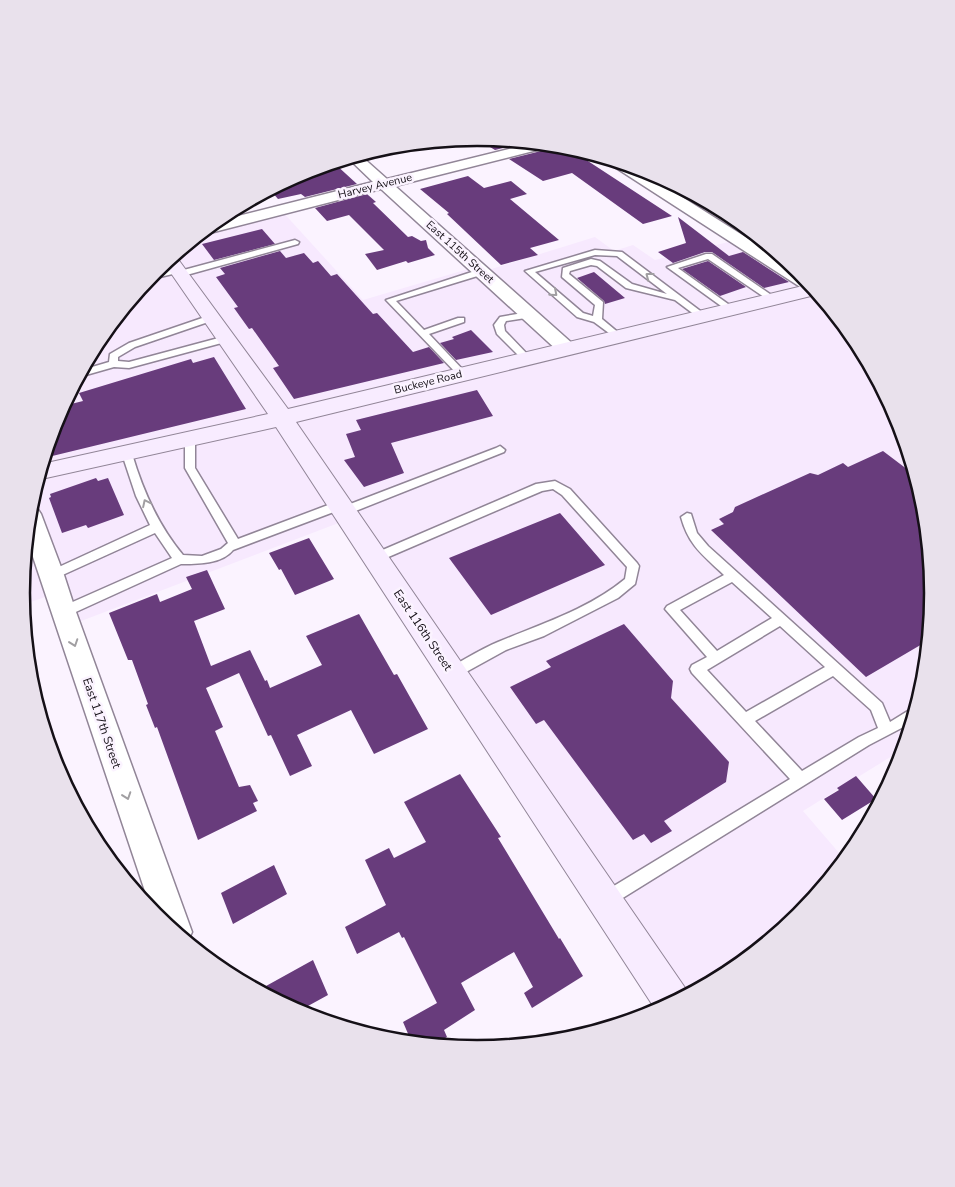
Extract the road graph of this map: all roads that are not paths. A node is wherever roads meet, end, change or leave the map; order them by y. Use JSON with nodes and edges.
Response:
{"nodes":[{"id":1,"x":525,"y":149,"type":"edge"},
{"id":2,"x":359,"y":162,"type":"edge"},
{"id":3,"x":640,"y":177,"type":"edge"},
{"id":4,"x":384,"y":184,"type":"junction"},
{"id":5,"x":224,"y":224,"type":"edge"},
{"id":6,"x":295,"y":242,"type":"dead end"},
{"id":7,"x":756,"y":243,"type":"edge"},
{"id":8,"x":747,"y":245,"type":"junction"},
{"id":9,"x":779,"y":263,"type":"edge"},
{"id":10,"x":176,"y":267,"type":"edge"},
{"id":11,"x":481,"y":272,"type":"junction"},
{"id":12,"x":806,"y":290,"type":"edge"},
{"id":13,"x":773,"y":299,"type":"junction"},
{"id":14,"x":680,"y":300,"type":"junction"},
{"id":15,"x":731,"y":309,"type":"junction"},
{"id":16,"x":529,"y":315,"type":"junction"},
{"id":17,"x":702,"y":316,"type":"junction"},
{"id":18,"x":211,"y":318,"type":"junction"},
{"id":19,"x":461,"y":320,"type":"dead end"},
{"id":20,"x":598,"y":320,"type":"junction"},
{"id":21,"x":423,"y":333,"type":"junction"},
{"id":22,"x":617,"y":336,"type":"junction"},
{"id":23,"x":226,"y":339,"type":"junction"},
{"id":24,"x":566,"y":348,"type":"junction"},
{"id":25,"x":526,"y":358,"type":"junction"},
{"id":26,"x":114,"y":364,"type":"junction"},
{"id":27,"x":89,"y":371,"type":"edge"},
{"id":28,"x":462,"y":374,"type":"junction"},
{"id":29,"x":282,"y":418,"type":"junction"},
{"id":30,"x":190,"y":440,"type":"junction"},
{"id":31,"x":500,"y":450,"type":"dead end"},
{"id":32,"x":127,"y":454,"type":"junction"},
{"id":33,"x":47,"y":471,"type":"edge"},
{"id":34,"x":342,"y":508,"type":"junction"},
{"id":35,"x":687,"y":517,"type":"dead end"},
{"id":36,"x":158,"y":527,"type":"junction"},
{"id":37,"x":35,"y":530,"type":"edge"},
{"id":38,"x":235,"y":545,"type":"junction"},
{"id":39,"x":375,"y":558,"type":"junction"},
{"id":40,"x":180,"y":559,"type":"junction"},
{"id":41,"x":52,"y":576,"type":"junction"},
{"id":42,"x":733,"y":576,"type":"junction"},
{"id":43,"x":63,"y":612,"type":"junction"},
{"id":44,"x":781,"y":619,"type":"junction"},
{"id":45,"x":716,"y":658,"type":"junction"},
{"id":46,"x":835,"y":668,"type":"junction"},
{"id":47,"x":452,"y":673,"type":"junction"},
{"id":48,"x":907,"y":718,"type":"edge"},
{"id":49,"x":745,"y":720,"type":"junction"},
{"id":50,"x":886,"y":731,"type":"junction"},
{"id":51,"x":801,"y":780,"type":"junction"},
{"id":52,"x":605,"y":901,"type":"junction"},
{"id":53,"x":169,"y":918,"type":"edge"},
{"id":54,"x":670,"y":997,"type":"edge"}],
"edges":[{"from":1,"to":4,"type":"street","name":"Harvey Avenue"},
{"from":2,"to":4,"type":"street","name":"East 115th Street"},
{"from":3,"to":8,"type":"street"},
{"from":4,"to":5,"type":"street","name":"Harvey Avenue"},
{"from":4,"to":11,"type":"street","name":"East 115th Street"},
{"from":6,"to":10,"type":"lane"},
{"from":7,"to":8,"type":"lane"},
{"from":8,"to":9,"type":"street"},
{"from":10,"to":18,"type":"main road","name":"East 116th Street"},
{"from":11,"to":16,"type":"street","name":"East 115th Street"},
{"from":11,"to":21,"type":"lane"},
{"from":12,"to":13,"type":"main road","name":"Buckeye Road"},
{"from":13,"to":15,"type":"main road","name":"Buckeye Road"},
{"from":13,"to":15,"type":"lane"},
{"from":14,"to":17,"type":"lane"},
{"from":14,"to":20,"type":"lane"},
{"from":14,"to":20,"type":"lane","one_way":true},
{"from":15,"to":17,"type":"main road","name":"Buckeye Road"},
{"from":16,"to":24,"type":"street","name":"East 115th Street"},
{"from":16,"to":25,"type":"lane"},
{"from":17,"to":22,"type":"main road","name":"Buckeye Road"},
{"from":18,"to":23,"type":"main road","name":"East 116th Street"},
{"from":18,"to":26,"type":"lane"},
{"from":19,"to":21,"type":"lane"},
{"from":20,"to":22,"type":"lane"},
{"from":21,"to":28,"type":"lane"},
{"from":22,"to":24,"type":"main road","name":"Buckeye Road"},
{"from":23,"to":26,"type":"lane"},
{"from":23,"to":29,"type":"main road","name":"East 116th Street"},
{"from":24,"to":25,"type":"main road","name":"Buckeye Road"},
{"from":25,"to":28,"type":"main road","name":"Buckeye Road"},
{"from":26,"to":27,"type":"lane"},
{"from":28,"to":29,"type":"main road","name":"Buckeye Road"},
{"from":29,"to":30,"type":"main road","name":"Buckeye Road"},
{"from":29,"to":34,"type":"main road","name":"East 116th Street"},
{"from":30,"to":32,"type":"main road","name":"Buckeye Road"},
{"from":30,"to":38,"type":"lane"},
{"from":31,"to":34,"type":"lane"},
{"from":32,"to":33,"type":"main road","name":"Buckeye Road"},
{"from":36,"to":32,"type":"lane","one_way":true},
{"from":34,"to":38,"type":"lane"},
{"from":34,"to":39,"type":"main road","name":"East 116th Street"},
{"from":35,"to":42,"type":"lane"},
{"from":36,"to":40,"type":"lane"},
{"from":36,"to":41,"type":"lane"},
{"from":37,"to":41,"type":"street","name":"East 117th Street"},
{"from":38,"to":40,"type":"lane"},
{"from":39,"to":47,"type":"main road","name":"East 116th Street"},
{"from":39,"to":47,"type":"lane"},
{"from":40,"to":43,"type":"lane"},
{"from":41,"to":43,"type":"street","name":"East 117th Street"},
{"from":42,"to":44,"type":"lane"},
{"from":42,"to":45,"type":"lane"},
{"from":43,"to":53,"type":"street","name":"East 117th Street","one_way":true},
{"from":44,"to":45,"type":"lane"},
{"from":44,"to":46,"type":"lane"},
{"from":45,"to":49,"type":"lane"},
{"from":46,"to":49,"type":"lane"},
{"from":46,"to":50,"type":"lane"},
{"from":47,"to":52,"type":"main road","name":"East 116th Street"},
{"from":48,"to":50,"type":"lane"},
{"from":49,"to":51,"type":"lane"},
{"from":50,"to":51,"type":"lane"},
{"from":51,"to":52,"type":"lane"},
{"from":52,"to":54,"type":"main road","name":"East 116th Street"}]}
